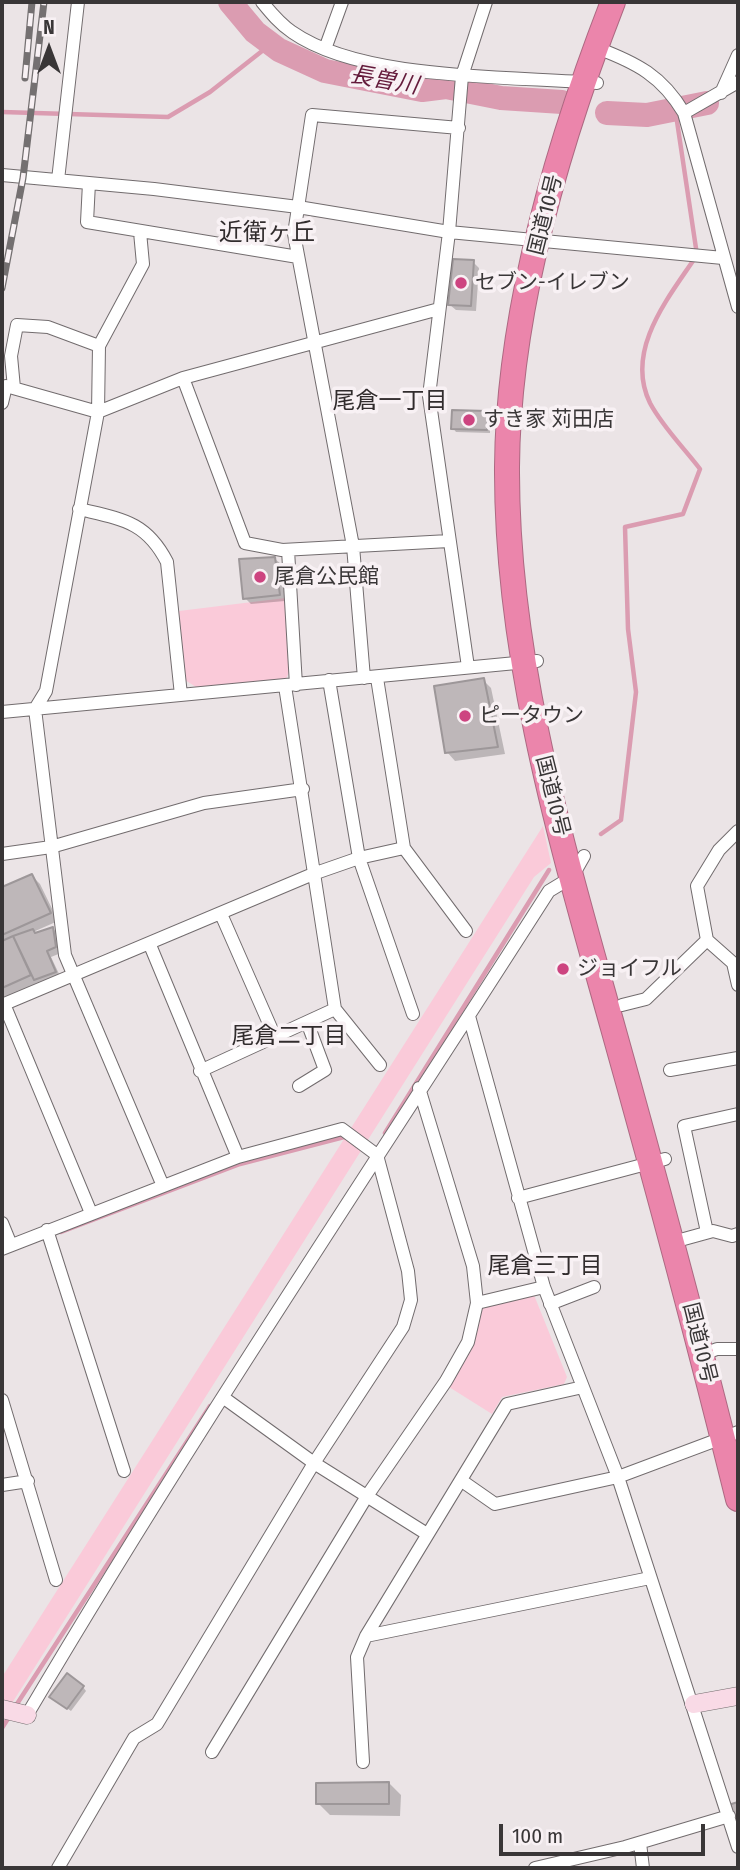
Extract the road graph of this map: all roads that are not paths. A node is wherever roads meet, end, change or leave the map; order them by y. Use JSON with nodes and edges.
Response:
{"nodes":[{"id":1,"x":78,"y":2,"type":"edge"},
{"id":2,"x":262,"y":2,"type":"edge"},
{"id":3,"x":342,"y":2,"type":"edge"},
{"id":4,"x":486,"y":2,"type":"edge"},
{"id":5,"x":613,"y":2,"type":"edge"},
{"id":6,"x":627,"y":2,"type":"edge"},
{"id":7,"x":325,"y":49,"type":"junction"},
{"id":8,"x":602,"y":50,"type":"junction"},
{"id":9,"x":738,"y":55,"type":"edge"},
{"id":10,"x":462,"y":76,"type":"junction"},
{"id":11,"x":738,"y":82,"type":"edge"},
{"id":12,"x":592,"y":83,"type":"junction"},
{"id":13,"x":720,"y":95,"type":"junction"},
{"id":14,"x":684,"y":113,"type":"junction"},
{"id":15,"x":459,"y":128,"type":"junction"},
{"id":16,"x":2,"y":176,"type":"edge"},
{"id":17,"x":58,"y":180,"type":"junction"},
{"id":18,"x":89,"y":183,"type":"junction"},
{"id":19,"x":298,"y":207,"type":"junction"},
{"id":20,"x":140,"y":232,"type":"junction"},
{"id":21,"x":450,"y":232,"type":"junction"},
{"id":22,"x":547,"y":241,"type":"junction"},
{"id":23,"x":298,"y":257,"type":"junction"},
{"id":24,"x":723,"y":258,"type":"junction"},
{"id":25,"x":738,"y":307,"type":"edge"},
{"id":26,"x":439,"y":309,"type":"junction"},
{"id":27,"x":314,"y":342,"type":"junction"},
{"id":28,"x":99,"y":346,"type":"junction"},
{"id":29,"x":183,"y":377,"type":"junction"},
{"id":30,"x":14,"y":388,"type":"junction"},
{"id":31,"x":2,"y":403,"type":"edge"},
{"id":32,"x":97,"y":412,"type":"junction"},
{"id":33,"x":79,"y":509,"type":"junction"},
{"id":34,"x":449,"y":541,"type":"junction"},
{"id":35,"x":353,"y":546,"type":"junction"},
{"id":36,"x":288,"y":550,"type":"junction"},
{"id":37,"x":530,"y":662,"type":"junction"},
{"id":38,"x":468,"y":667,"type":"junction"},
{"id":39,"x":370,"y":678,"type":"junction"},
{"id":40,"x":329,"y":680,"type":"junction"},
{"id":41,"x":290,"y":686,"type":"junction"},
{"id":42,"x":181,"y":695,"type":"junction"},
{"id":43,"x":35,"y":709,"type":"junction"},
{"id":44,"x":2,"y":712,"type":"edge"},
{"id":45,"x":303,"y":789,"type":"junction"},
{"id":46,"x":738,"y":831,"type":"edge"},
{"id":47,"x":51,"y":847,"type":"junction"},
{"id":48,"x":404,"y":848,"type":"junction"},
{"id":49,"x":2,"y":854,"type":"edge"},
{"id":50,"x":359,"y":858,"type":"junction"},
{"id":51,"x":578,"y":867,"type":"junction"},
{"id":52,"x":313,"y":874,"type":"junction"},
{"id":53,"x":221,"y":914,"type":"junction"},
{"id":54,"x":466,"y":931,"type":"dead end"},
{"id":55,"x":707,"y":940,"type":"junction"},
{"id":56,"x":150,"y":945,"type":"junction"},
{"id":57,"x":74,"y":975,"type":"junction"},
{"id":58,"x":738,"y":985,"type":"edge"},
{"id":59,"x":3,"y":1005,"type":"edge"},
{"id":60,"x":622,"y":1005,"type":"junction"},
{"id":61,"x":335,"y":1009,"type":"junction"},
{"id":62,"x":412,"y":1014,"type":"dead end"},
{"id":63,"x":469,"y":1016,"type":"junction"},
{"id":64,"x":307,"y":1022,"type":"junction"},
{"id":65,"x":275,"y":1037,"type":"junction"},
{"id":66,"x":738,"y":1058,"type":"edge"},
{"id":67,"x":380,"y":1065,"type":"dead end"},
{"id":68,"x":670,"y":1070,"type":"dead end"},
{"id":69,"x":200,"y":1071,"type":"junction"},
{"id":70,"x":299,"y":1086,"type":"dead end"},
{"id":71,"x":419,"y":1088,"type":"junction"},
{"id":72,"x":738,"y":1114,"type":"edge"},
{"id":73,"x":377,"y":1155,"type":"junction"},
{"id":74,"x":238,"y":1157,"type":"junction"},
{"id":75,"x":658,"y":1162,"type":"junction"},
{"id":76,"x":163,"y":1185,"type":"junction"},
{"id":77,"x":517,"y":1198,"type":"junction"},
{"id":78,"x":91,"y":1213,"type":"junction"},
{"id":79,"x":2,"y":1223,"type":"edge"},
{"id":80,"x":47,"y":1230,"type":"junction"},
{"id":81,"x":738,"y":1234,"type":"edge"},
{"id":82,"x":689,"y":1237,"type":"junction"},
{"id":83,"x":6,"y":1247,"type":"edge"},
{"id":84,"x":544,"y":1287,"type":"junction"},
{"id":85,"x":594,"y":1287,"type":"dead end"},
{"id":86,"x":477,"y":1303,"type":"junction"},
{"id":87,"x":550,"y":1304,"type":"junction"},
{"id":88,"x":719,"y":1351,"type":"edge"},
{"id":89,"x":583,"y":1387,"type":"junction"},
{"id":90,"x":224,"y":1398,"type":"junction"},
{"id":91,"x":2,"y":1400,"type":"edge"},
{"id":92,"x":730,"y":1435,"type":"edge"},
{"id":93,"x":314,"y":1463,"type":"junction"},
{"id":94,"x":124,"y":1471,"type":"dead end"},
{"id":95,"x":618,"y":1477,"type":"junction"},
{"id":96,"x":28,"y":1481,"type":"junction"},
{"id":97,"x":462,"y":1481,"type":"junction"},
{"id":98,"x":2,"y":1485,"type":"edge"},
{"id":99,"x":368,"y":1496,"type":"junction"},
{"id":100,"x":738,"y":1499,"type":"edge"},
{"id":101,"x":427,"y":1534,"type":"junction"},
{"id":102,"x":650,"y":1578,"type":"junction"},
{"id":103,"x":56,"y":1580,"type":"dead end"},
{"id":104,"x":366,"y":1636,"type":"junction"},
{"id":105,"x":738,"y":1696,"type":"edge"},
{"id":106,"x":694,"y":1704,"type":"junction"},
{"id":107,"x":2,"y":1709,"type":"edge"},
{"id":108,"x":27,"y":1715,"type":"joint"},
{"id":109,"x":212,"y":1752,"type":"dead end"},
{"id":110,"x":363,"y":1762,"type":"dead end"},
{"id":111,"x":729,"y":1816,"type":"junction"},
{"id":112,"x":640,"y":1843,"type":"junction"},
{"id":113,"x":738,"y":1847,"type":"edge"},
{"id":114,"x":553,"y":1866,"type":"edge"},
{"id":115,"x":58,"y":1868,"type":"edge"},
{"id":116,"x":535,"y":1868,"type":"edge"},
{"id":117,"x":643,"y":1868,"type":"edge"}],
"edges":[{"from":1,"to":17,"type":"street"},
{"from":2,"to":7,"type":"street"},
{"from":3,"to":7,"type":"street"},
{"from":4,"to":10,"type":"street"},
{"from":5,"to":8,"type":"highway","name":"国道10号"},
{"from":6,"to":8,"type":"highway","name":"国道10号"},
{"from":7,"to":10,"type":"street"},
{"from":8,"to":12,"type":"highway","name":"国道10号"},
{"from":8,"to":14,"type":"street"},
{"from":9,"to":13,"type":"street"},
{"from":10,"to":12,"type":"street"},
{"from":10,"to":15,"type":"street"},
{"from":11,"to":13,"type":"street"},
{"from":12,"to":22,"type":"highway","name":"国道10号"},
{"from":13,"to":14,"type":"street"},
{"from":14,"to":24,"type":"street"},
{"from":15,"to":19,"type":"street"},
{"from":15,"to":21,"type":"street"},
{"from":16,"to":17,"type":"street"},
{"from":17,"to":18,"type":"street"},
{"from":18,"to":19,"type":"street"},
{"from":18,"to":20,"type":"street"},
{"from":19,"to":21,"type":"street"},
{"from":19,"to":23,"type":"street"},
{"from":20,"to":23,"type":"street"},
{"from":20,"to":28,"type":"street"},
{"from":21,"to":22,"type":"street"},
{"from":21,"to":26,"type":"street"},
{"from":22,"to":24,"type":"street"},
{"from":22,"to":37,"type":"highway","name":"国道10号"},
{"from":23,"to":27,"type":"street"},
{"from":24,"to":25,"type":"street"},
{"from":26,"to":27,"type":"street"},
{"from":26,"to":34,"type":"street"},
{"from":27,"to":29,"type":"street"},
{"from":27,"to":35,"type":"street"},
{"from":28,"to":30,"type":"street"},
{"from":28,"to":32,"type":"street"},
{"from":29,"to":32,"type":"street"},
{"from":29,"to":36,"type":"street"},
{"from":30,"to":31,"type":"street"},
{"from":30,"to":32,"type":"street"},
{"from":32,"to":33,"type":"street"},
{"from":33,"to":42,"type":"street"},
{"from":33,"to":43,"type":"street"},
{"from":34,"to":35,"type":"street"},
{"from":34,"to":38,"type":"street"},
{"from":35,"to":36,"type":"street"},
{"from":35,"to":39,"type":"street"},
{"from":36,"to":41,"type":"street"},
{"from":37,"to":38,"type":"street"},
{"from":37,"to":51,"type":"highway","name":"国道10号"},
{"from":38,"to":39,"type":"street"},
{"from":39,"to":40,"type":"street"},
{"from":39,"to":48,"type":"street"},
{"from":40,"to":41,"type":"street"},
{"from":40,"to":50,"type":"street"},
{"from":41,"to":42,"type":"street"},
{"from":41,"to":45,"type":"street"},
{"from":42,"to":43,"type":"street"},
{"from":43,"to":44,"type":"street"},
{"from":43,"to":47,"type":"street"},
{"from":45,"to":47,"type":"street"},
{"from":45,"to":52,"type":"street"},
{"from":46,"to":55,"type":"street"},
{"from":47,"to":49,"type":"street"},
{"from":47,"to":57,"type":"street"},
{"from":48,"to":50,"type":"street"},
{"from":48,"to":54,"type":"street"},
{"from":50,"to":52,"type":"street"},
{"from":50,"to":62,"type":"street"},
{"from":51,"to":60,"type":"highway","name":"国道10号"},
{"from":51,"to":63,"type":"street"},
{"from":51,"to":75,"type":"highway","name":"国道10号"},
{"from":52,"to":53,"type":"street"},
{"from":52,"to":61,"type":"street"},
{"from":53,"to":56,"type":"street"},
{"from":53,"to":65,"type":"street"},
{"from":55,"to":58,"type":"street"},
{"from":55,"to":60,"type":"street"},
{"from":56,"to":57,"type":"street"},
{"from":56,"to":69,"type":"street"},
{"from":57,"to":59,"type":"street"},
{"from":57,"to":76,"type":"street"},
{"from":59,"to":78,"type":"street"},
{"from":60,"to":75,"type":"highway","name":"国道10号"},
{"from":61,"to":64,"type":"street"},
{"from":61,"to":67,"type":"street"},
{"from":63,"to":71,"type":"street"},
{"from":63,"to":77,"type":"street"},
{"from":64,"to":65,"type":"street"},
{"from":64,"to":70,"type":"street"},
{"from":65,"to":69,"type":"street"},
{"from":66,"to":68,"type":"street"},
{"from":69,"to":74,"type":"street"},
{"from":71,"to":73,"type":"street"},
{"from":71,"to":86,"type":"street"},
{"from":72,"to":82,"type":"street"},
{"from":73,"to":74,"type":"street"},
{"from":73,"to":90,"type":"street"},
{"from":73,"to":93,"type":"street"},
{"from":74,"to":76,"type":"street"},
{"from":75,"to":77,"type":"street"},
{"from":75,"to":82,"type":"highway","name":"国道10号"},
{"from":76,"to":78,"type":"street"},
{"from":77,"to":84,"type":"street"},
{"from":78,"to":80,"type":"street"},
{"from":79,"to":83,"type":"street"},
{"from":80,"to":83,"type":"street"},
{"from":80,"to":94,"type":"street"},
{"from":81,"to":82,"type":"street"},
{"from":82,"to":88,"type":"highway","name":"国道10号"},
{"from":84,"to":86,"type":"street"},
{"from":84,"to":87,"type":"street"},
{"from":85,"to":87,"type":"street"},
{"from":86,"to":99,"type":"street"},
{"from":87,"to":89,"type":"street"},
{"from":88,"to":92,"type":"highway","name":"国道10号"},
{"from":89,"to":95,"type":"street"},
{"from":89,"to":97,"type":"street"},
{"from":90,"to":93,"type":"street"},
{"from":90,"to":108,"type":"street"},
{"from":91,"to":96,"type":"street"},
{"from":92,"to":95,"type":"street"},
{"from":92,"to":100,"type":"highway","name":"国道10号"},
{"from":93,"to":99,"type":"street"},
{"from":93,"to":115,"type":"street"},
{"from":95,"to":97,"type":"street"},
{"from":95,"to":102,"type":"street"},
{"from":96,"to":98,"type":"street"},
{"from":96,"to":103,"type":"street"},
{"from":97,"to":101,"type":"street"},
{"from":99,"to":101,"type":"street"},
{"from":99,"to":109,"type":"street"},
{"from":101,"to":104,"type":"street"},
{"from":102,"to":104,"type":"street"},
{"from":102,"to":106,"type":"street"},
{"from":104,"to":110,"type":"street"},
{"from":105,"to":106,"type":"street"},
{"from":106,"to":111,"type":"street"},
{"from":107,"to":108,"type":"street"},
{"from":111,"to":112,"type":"street"},
{"from":111,"to":113,"type":"street"},
{"from":112,"to":114,"type":"street"},
{"from":112,"to":117,"type":"street"},
{"from":114,"to":116,"type":"street"}]}
